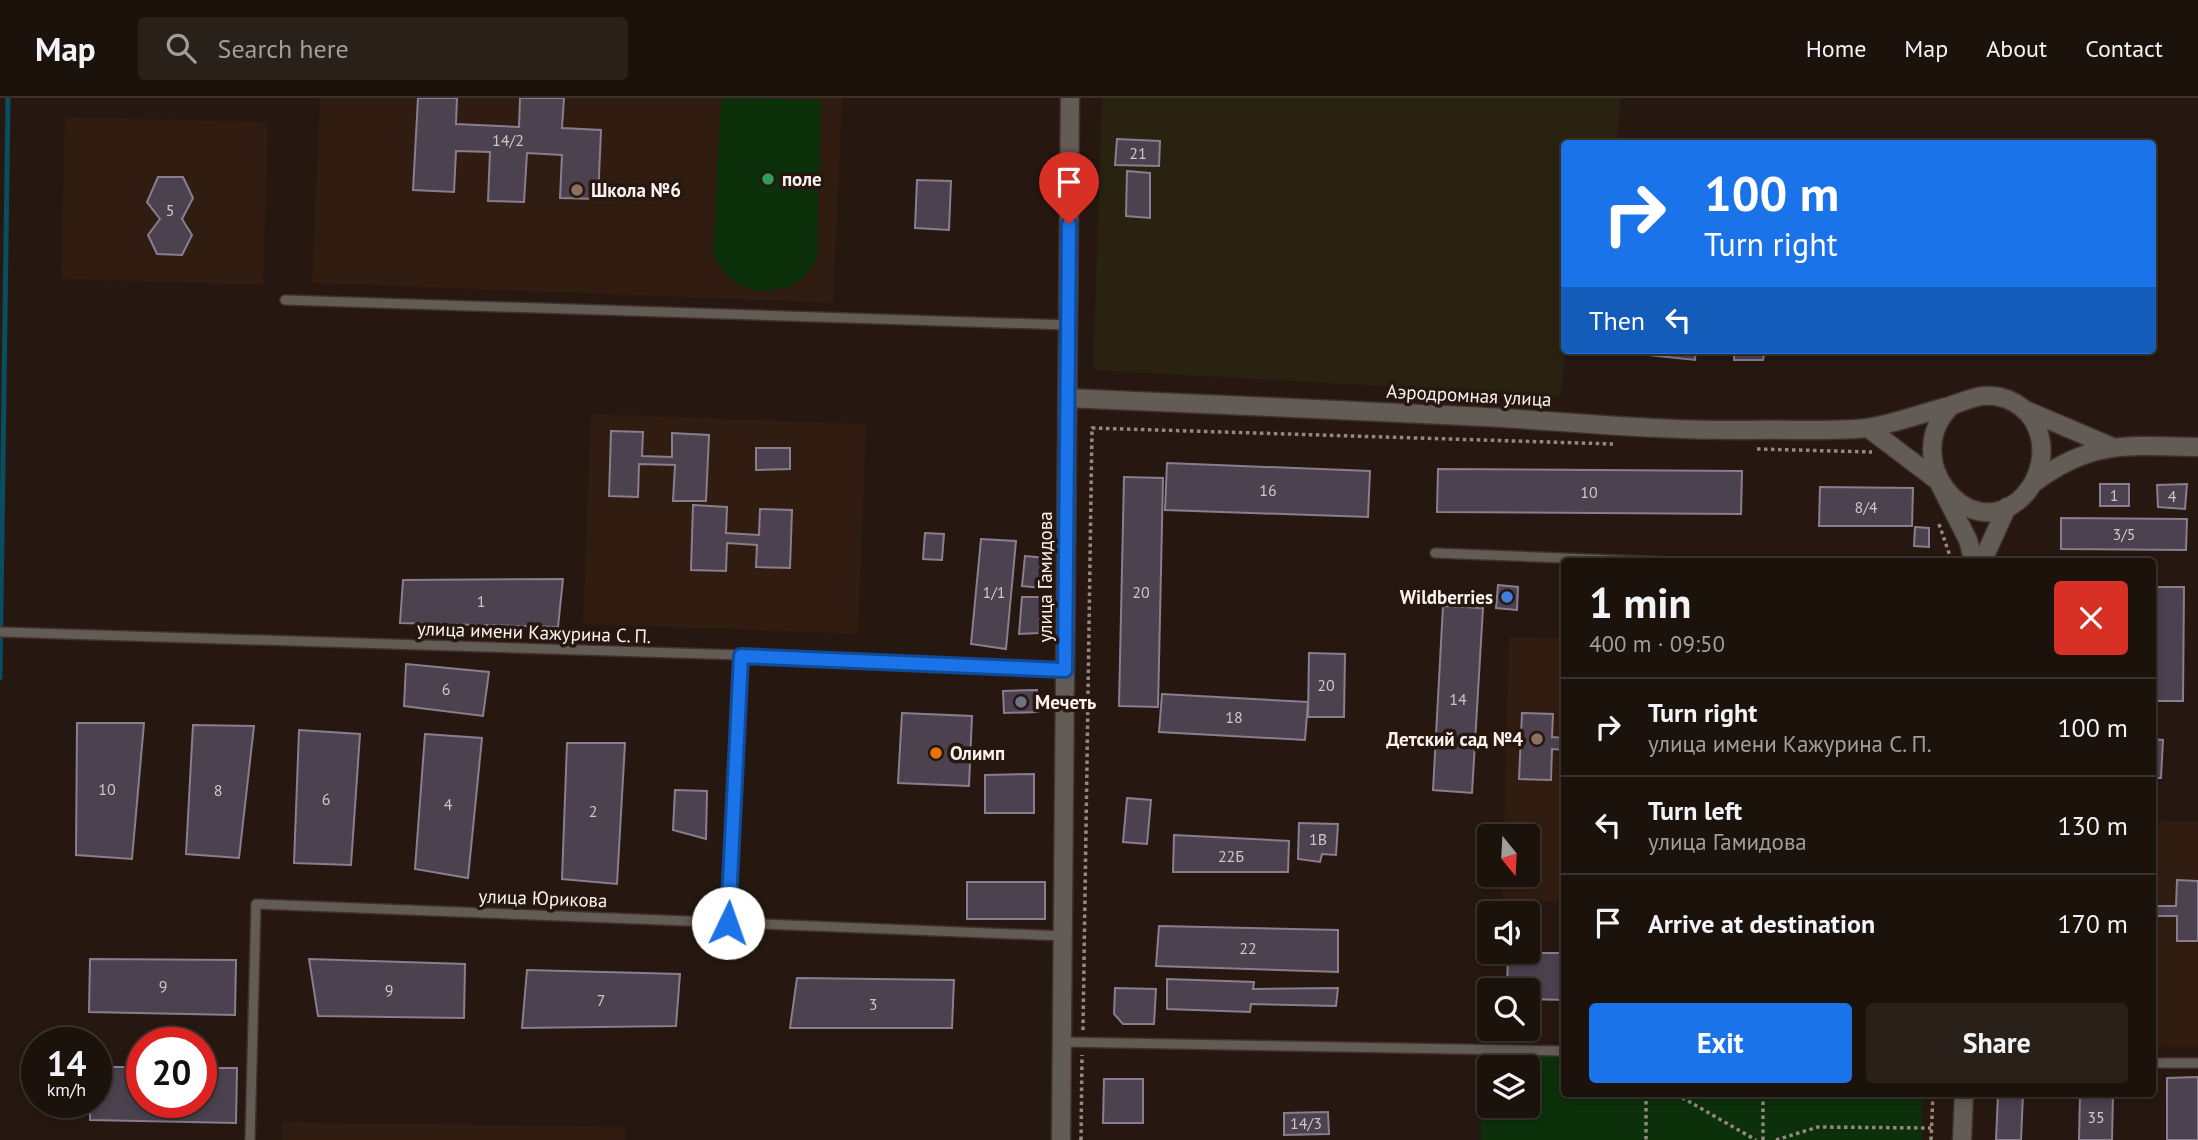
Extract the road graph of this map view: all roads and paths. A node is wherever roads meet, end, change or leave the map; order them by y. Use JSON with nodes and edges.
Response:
{"nodes":[{"id":1,"x":1070,"y":98,"type":"edge"},
{"id":2,"x":285,"y":300,"type":"dead end"},
{"id":3,"x":1068,"y":325,"type":"junction"},
{"id":4,"x":1067,"y":398,"type":"junction"},
{"id":5,"x":1951,"y":405,"type":"junction"},
{"id":6,"x":2023,"y":409,"type":"junction"},
{"id":7,"x":1868,"y":428,"type":"junction"},
{"id":8,"x":1617,"y":445,"type":"dead end"},
{"id":9,"x":2110,"y":446,"type":"junction"},
{"id":10,"x":2198,"y":447,"type":"edge"},
{"id":11,"x":1755,"y":449,"type":"dead end"},
{"id":12,"x":1880,"y":453,"type":"dead end"},
{"id":13,"x":1938,"y":481,"type":"junction"},
{"id":14,"x":2035,"y":482,"type":"junction"},
{"id":15,"x":2007,"y":507,"type":"junction"},
{"id":16,"x":1435,"y":553,"type":"dead end"},
{"id":17,"x":1564,"y":558,"type":"edge"},
{"id":18,"x":1973,"y":558,"type":"edge"},
{"id":19,"x":1984,"y":558,"type":"edge"},
{"id":20,"x":1,"y":632,"type":"edge"},
{"id":21,"x":741,"y":656,"type":"junction"},
{"id":22,"x":1065,"y":670,"type":"junction"},
{"id":23,"x":728,"y":923,"type":"junction"},
{"id":24,"x":1064,"y":936,"type":"junction"},
{"id":25,"x":1063,"y":1042,"type":"junction"},
{"id":26,"x":1082,"y":1042,"type":"junction"},
{"id":27,"x":1561,"y":1051,"type":"edge"},
{"id":28,"x":2156,"y":1063,"type":"edge"},
{"id":29,"x":2198,"y":1063,"type":"edge"},
{"id":30,"x":1646,"y":1097,"type":"edge"},
{"id":31,"x":1681,"y":1097,"type":"edge"},
{"id":32,"x":1763,"y":1097,"type":"edge"},
{"id":33,"x":1933,"y":1097,"type":"edge"},
{"id":34,"x":1964,"y":1097,"type":"edge"},
{"id":35,"x":1931,"y":1128,"type":"junction"},
{"id":36,"x":250,"y":1140,"type":"edge"},
{"id":37,"x":1061,"y":1140,"type":"edge"},
{"id":38,"x":1081,"y":1140,"type":"edge"},
{"id":39,"x":1646,"y":1140,"type":"edge"},
{"id":40,"x":1756,"y":1140,"type":"edge"},
{"id":41,"x":1763,"y":1140,"type":"edge"},
{"id":42,"x":1776,"y":1140,"type":"edge"},
{"id":43,"x":1931,"y":1140,"type":"edge"},
{"id":44,"x":1962,"y":1140,"type":"edge"}],
"edges":[{"from":1,"to":3,"type":"street","name":"улица Гамидова"},
{"from":2,"to":3,"type":"lane"},
{"from":3,"to":4,"type":"street","name":"улица Гамидова"},
{"from":4,"to":7,"type":"street","name":"Аэродромная улица"},
{"from":4,"to":22,"type":"street","name":"улица Гамидова"},
{"from":5,"to":6,"type":"street"},
{"from":5,"to":7,"type":"street","name":"Аэродромная улица"},
{"from":5,"to":13,"type":"street"},
{"from":6,"to":9,"type":"street"},
{"from":6,"to":14,"type":"street"},
{"from":7,"to":13,"type":"street"},
{"from":8,"to":26,"type":"path"},
{"from":9,"to":10,"type":"street"},
{"from":9,"to":14,"type":"street"},
{"from":11,"to":12,"type":"path"},
{"from":13,"to":15,"type":"street"},
{"from":13,"to":18,"type":"street"},
{"from":14,"to":15,"type":"street"},
{"from":15,"to":19,"type":"street"},
{"from":16,"to":17,"type":"lane"},
{"from":20,"to":21,"type":"lane","name":"улица имени Кажурина С. П."},
{"from":21,"to":22,"type":"lane","name":"улица имени Кажурина С. П."},
{"from":21,"to":23,"type":"lane"},
{"from":22,"to":24,"type":"street","name":"улица Гамидова"},
{"from":23,"to":24,"type":"lane","name":"улица Юрикова"},
{"from":23,"to":36,"type":"lane","name":"улица Юрикова"},
{"from":24,"to":25,"type":"street","name":"улица Гамидова"},
{"from":25,"to":26,"type":"lane"},
{"from":25,"to":37,"type":"street","name":"улица Гамидова"},
{"from":26,"to":27,"type":"lane"},
{"from":26,"to":38,"type":"path"},
{"from":28,"to":29,"type":"lane"},
{"from":30,"to":39,"type":"path"},
{"from":31,"to":40,"type":"path"},
{"from":32,"to":41,"type":"path"},
{"from":33,"to":35,"type":"path"},
{"from":34,"to":44,"type":"street"},
{"from":35,"to":42,"type":"path"},
{"from":35,"to":43,"type":"path"}]}
